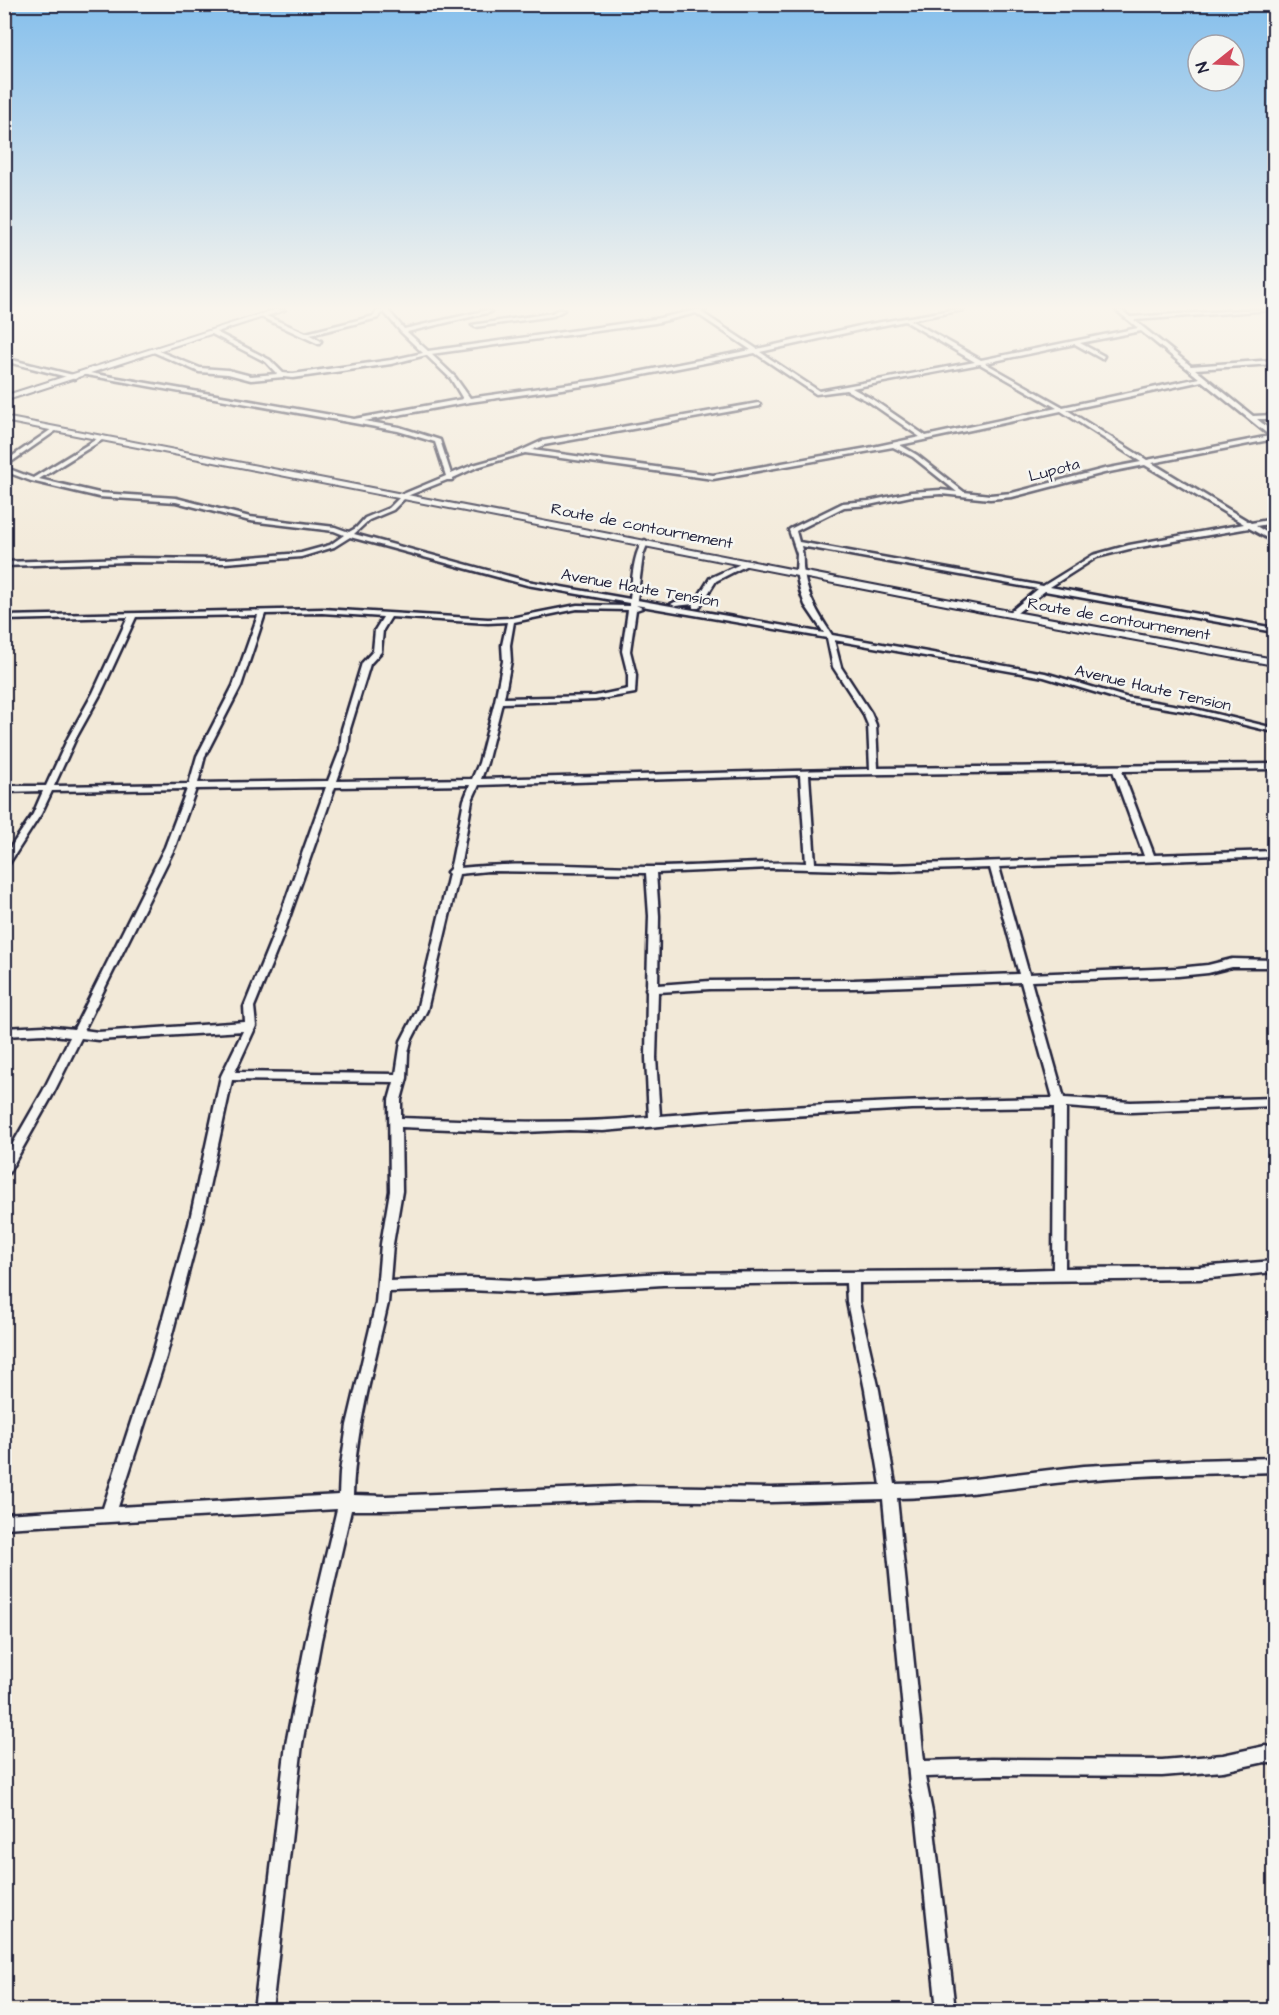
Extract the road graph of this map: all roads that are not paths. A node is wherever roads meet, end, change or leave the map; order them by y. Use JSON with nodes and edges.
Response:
{"nodes":[{"id":1,"x":254,"y":404,"type":"edge"},
{"id":2,"x":449,"y":404,"type":"edge"},
{"id":3,"x":876,"y":404,"type":"edge"},
{"id":4,"x":1052,"y":404,"type":"edge"},
{"id":5,"x":1079,"y":404,"type":"edge"},
{"id":6,"x":1234,"y":404,"type":"edge"},
{"id":7,"x":758,"y":405,"type":"dead end"},
{"id":8,"x":1059,"y":408,"type":"junction"},
{"id":9,"x":1274,"y":417,"type":"edge"},
{"id":10,"x":1251,"y":418,"type":"junction"},
{"id":11,"x":4,"y":419,"type":"edge"},
{"id":12,"x":355,"y":422,"type":"junction"},
{"id":13,"x":54,"y":430,"type":"junction"},
{"id":14,"x":924,"y":437,"type":"junction"},
{"id":15,"x":1275,"y":437,"type":"edge"},
{"id":16,"x":100,"y":439,"type":"junction"},
{"id":17,"x":893,"y":444,"type":"junction"},
{"id":18,"x":524,"y":451,"type":"junction"},
{"id":19,"x":1147,"y":461,"type":"junction"},
{"id":20,"x":4,"y":465,"type":"edge"},
{"id":21,"x":4,"y":470,"type":"edge"},
{"id":22,"x":450,"y":478,"type":"junction"},
{"id":23,"x":33,"y":480,"type":"junction"},
{"id":24,"x":964,"y":494,"type":"junction"},
{"id":25,"x":405,"y":495,"type":"junction"},
{"id":26,"x":1275,"y":521,"type":"edge"},
{"id":27,"x":1253,"y":526,"type":"junction"},
{"id":28,"x":351,"y":534,"type":"junction"},
{"id":29,"x":1275,"y":540,"type":"edge"},
{"id":30,"x":645,"y":542,"type":"junction"},
{"id":31,"x":796,"y":543,"type":"junction"},
{"id":32,"x":749,"y":562,"type":"junction"},
{"id":33,"x":4,"y":564,"type":"edge"},
{"id":34,"x":800,"y":572,"type":"junction"},
{"id":35,"x":1044,"y":588,"type":"junction"},
{"id":36,"x":700,"y":601,"type":"junction"},
{"id":37,"x":634,"y":605,"type":"junction"},
{"id":38,"x":662,"y":605,"type":"junction"},
{"id":39,"x":693,"y":611,"type":"junction"},
{"id":40,"x":262,"y":613,"type":"junction"},
{"id":41,"x":389,"y":614,"type":"junction"},
{"id":42,"x":1013,"y":614,"type":"junction"},
{"id":43,"x":133,"y":615,"type":"junction"},
{"id":44,"x":6,"y":620,"type":"edge"},
{"id":45,"x":511,"y":620,"type":"junction"},
{"id":46,"x":1275,"y":630,"type":"edge"},
{"id":47,"x":830,"y":638,"type":"junction"},
{"id":48,"x":1275,"y":662,"type":"edge"},
{"id":49,"x":499,"y":701,"type":"junction"},
{"id":50,"x":1275,"y":730,"type":"edge"},
{"id":51,"x":1275,"y":766,"type":"edge"},
{"id":52,"x":1117,"y":769,"type":"junction"},
{"id":53,"x":804,"y":772,"type":"junction"},
{"id":54,"x":874,"y":772,"type":"junction"},
{"id":55,"x":476,"y":782,"type":"junction"},
{"id":56,"x":332,"y":784,"type":"junction"},
{"id":57,"x":193,"y":786,"type":"junction"},
{"id":58,"x":50,"y":788,"type":"junction"},
{"id":59,"x":4,"y":789,"type":"edge"},
{"id":60,"x":1275,"y":854,"type":"edge"},
{"id":61,"x":1149,"y":858,"type":"junction"},
{"id":62,"x":993,"y":863,"type":"junction"},
{"id":63,"x":4,"y":865,"type":"edge"},
{"id":64,"x":812,"y":866,"type":"junction"},
{"id":65,"x":651,"y":870,"type":"junction"},
{"id":66,"x":452,"y":872,"type":"junction"},
{"id":67,"x":1275,"y":963,"type":"edge"},
{"id":68,"x":1024,"y":976,"type":"junction"},
{"id":69,"x":651,"y":989,"type":"junction"},
{"id":70,"x":251,"y":1026,"type":"junction"},
{"id":71,"x":4,"y":1032,"type":"edge"},
{"id":72,"x":77,"y":1034,"type":"junction"},
{"id":73,"x":226,"y":1076,"type":"junction"},
{"id":74,"x":401,"y":1078,"type":"junction"},
{"id":75,"x":1060,"y":1102,"type":"junction"},
{"id":76,"x":1275,"y":1102,"type":"edge"},
{"id":77,"x":654,"y":1120,"type":"junction"},
{"id":78,"x":395,"y":1122,"type":"junction"},
{"id":79,"x":4,"y":1171,"type":"edge"},
{"id":80,"x":1275,"y":1267,"type":"edge"},
{"id":81,"x":1059,"y":1274,"type":"junction"},
{"id":82,"x":852,"y":1278,"type":"junction"},
{"id":83,"x":383,"y":1287,"type":"junction"},
{"id":84,"x":1275,"y":1465,"type":"edge"},
{"id":85,"x":889,"y":1492,"type":"junction"},
{"id":86,"x":346,"y":1502,"type":"junction"},
{"id":87,"x":108,"y":1516,"type":"junction"},
{"id":88,"x":4,"y":1521,"type":"edge"},
{"id":89,"x":1275,"y":1756,"type":"edge"},
{"id":90,"x":917,"y":1769,"type":"junction"},
{"id":91,"x":263,"y":2010,"type":"edge"},
{"id":92,"x":946,"y":2010,"type":"edge"}],
"edges":[{"from":1,"to":12,"type":"street"},
{"from":2,"to":12,"type":"street"},
{"from":3,"to":14,"type":"street"},
{"from":4,"to":8,"type":"street"},
{"from":5,"to":8,"type":"street"},
{"from":6,"to":10,"type":"street"},
{"from":7,"to":18,"type":"street"},
{"from":8,"to":14,"type":"street"},
{"from":8,"to":19,"type":"street"},
{"from":9,"to":10,"type":"street"},
{"from":10,"to":15,"type":"street"},
{"from":11,"to":13,"type":"street","name":"Route de contournement"},
{"from":12,"to":22,"type":"street"},
{"from":13,"to":16,"type":"street","name":"Route de contournement"},
{"from":13,"to":20,"type":"street"},
{"from":14,"to":17,"type":"street"},
{"from":15,"to":19,"type":"street","name":"Lupota"},
{"from":16,"to":23,"type":"street"},
{"from":16,"to":25,"type":"street","name":"Route de contournement"},
{"from":17,"to":18,"type":"street"},
{"from":17,"to":24,"type":"street"},
{"from":18,"to":22,"type":"street"},
{"from":19,"to":24,"type":"street","name":"Lupota"},
{"from":19,"to":27,"type":"street"},
{"from":21,"to":23,"type":"street","name":"Avenue Haute Tension"},
{"from":22,"to":25,"type":"street"},
{"from":23,"to":28,"type":"street","name":"Avenue Haute Tension"},
{"from":24,"to":31,"type":"street","name":"Lupota"},
{"from":25,"to":28,"type":"street"},
{"from":25,"to":30,"type":"street","name":"Route de contournement"},
{"from":26,"to":27,"type":"street"},
{"from":27,"to":29,"type":"street"},
{"from":27,"to":35,"type":"street"},
{"from":28,"to":33,"type":"street"},
{"from":28,"to":37,"type":"street","name":"Avenue Haute Tension"},
{"from":30,"to":32,"type":"street","name":"Route de contournement"},
{"from":30,"to":37,"type":"street"},
{"from":31,"to":34,"type":"street"},
{"from":31,"to":35,"type":"street"},
{"from":32,"to":34,"type":"street","name":"Route de contournement"},
{"from":32,"to":36,"type":"street"},
{"from":34,"to":42,"type":"street","name":"Route de contournement"},
{"from":34,"to":47,"type":"street"},
{"from":35,"to":42,"type":"street"},
{"from":35,"to":46,"type":"street"},
{"from":36,"to":38,"type":"street"},
{"from":36,"to":39,"type":"street"},
{"from":37,"to":38,"type":"street"},
{"from":37,"to":45,"type":"street"},
{"from":37,"to":49,"type":"street"},
{"from":38,"to":39,"type":"street","name":"Avenue Haute Tension"},
{"from":39,"to":47,"type":"street","name":"Avenue Haute Tension"},
{"from":40,"to":41,"type":"street"},
{"from":40,"to":43,"type":"street"},
{"from":40,"to":57,"type":"street"},
{"from":41,"to":45,"type":"street"},
{"from":41,"to":56,"type":"street"},
{"from":42,"to":48,"type":"street","name":"Route de contournement"},
{"from":43,"to":44,"type":"street"},
{"from":43,"to":58,"type":"street"},
{"from":45,"to":49,"type":"street"},
{"from":47,"to":50,"type":"street","name":"Avenue Haute Tension"},
{"from":47,"to":54,"type":"street"},
{"from":49,"to":55,"type":"street"},
{"from":51,"to":52,"type":"street"},
{"from":52,"to":54,"type":"street"},
{"from":52,"to":61,"type":"street"},
{"from":53,"to":54,"type":"street"},
{"from":53,"to":55,"type":"street"},
{"from":53,"to":64,"type":"street"},
{"from":55,"to":56,"type":"street"},
{"from":55,"to":66,"type":"street"},
{"from":56,"to":57,"type":"street"},
{"from":56,"to":70,"type":"street"},
{"from":57,"to":58,"type":"street"},
{"from":57,"to":72,"type":"street"},
{"from":58,"to":59,"type":"street"},
{"from":58,"to":63,"type":"street"},
{"from":60,"to":61,"type":"street"},
{"from":61,"to":62,"type":"street"},
{"from":62,"to":64,"type":"street"},
{"from":62,"to":68,"type":"street"},
{"from":64,"to":65,"type":"street"},
{"from":65,"to":66,"type":"street"},
{"from":65,"to":69,"type":"street"},
{"from":66,"to":74,"type":"street"},
{"from":67,"to":68,"type":"street"},
{"from":68,"to":69,"type":"street"},
{"from":68,"to":75,"type":"street"},
{"from":69,"to":77,"type":"street"},
{"from":70,"to":72,"type":"street"},
{"from":70,"to":73,"type":"street"},
{"from":71,"to":72,"type":"street"},
{"from":72,"to":79,"type":"street"},
{"from":73,"to":74,"type":"street"},
{"from":73,"to":87,"type":"street"},
{"from":74,"to":78,"type":"street"},
{"from":75,"to":76,"type":"street"},
{"from":75,"to":77,"type":"street"},
{"from":75,"to":81,"type":"street"},
{"from":77,"to":78,"type":"street"},
{"from":78,"to":83,"type":"street"},
{"from":80,"to":81,"type":"street"},
{"from":81,"to":82,"type":"street"},
{"from":82,"to":83,"type":"street"},
{"from":82,"to":85,"type":"street"},
{"from":83,"to":86,"type":"street"},
{"from":84,"to":85,"type":"street"},
{"from":85,"to":86,"type":"street"},
{"from":85,"to":90,"type":"street"},
{"from":86,"to":87,"type":"street"},
{"from":86,"to":91,"type":"street"},
{"from":87,"to":88,"type":"street"},
{"from":89,"to":90,"type":"street"},
{"from":90,"to":92,"type":"street"}]}
